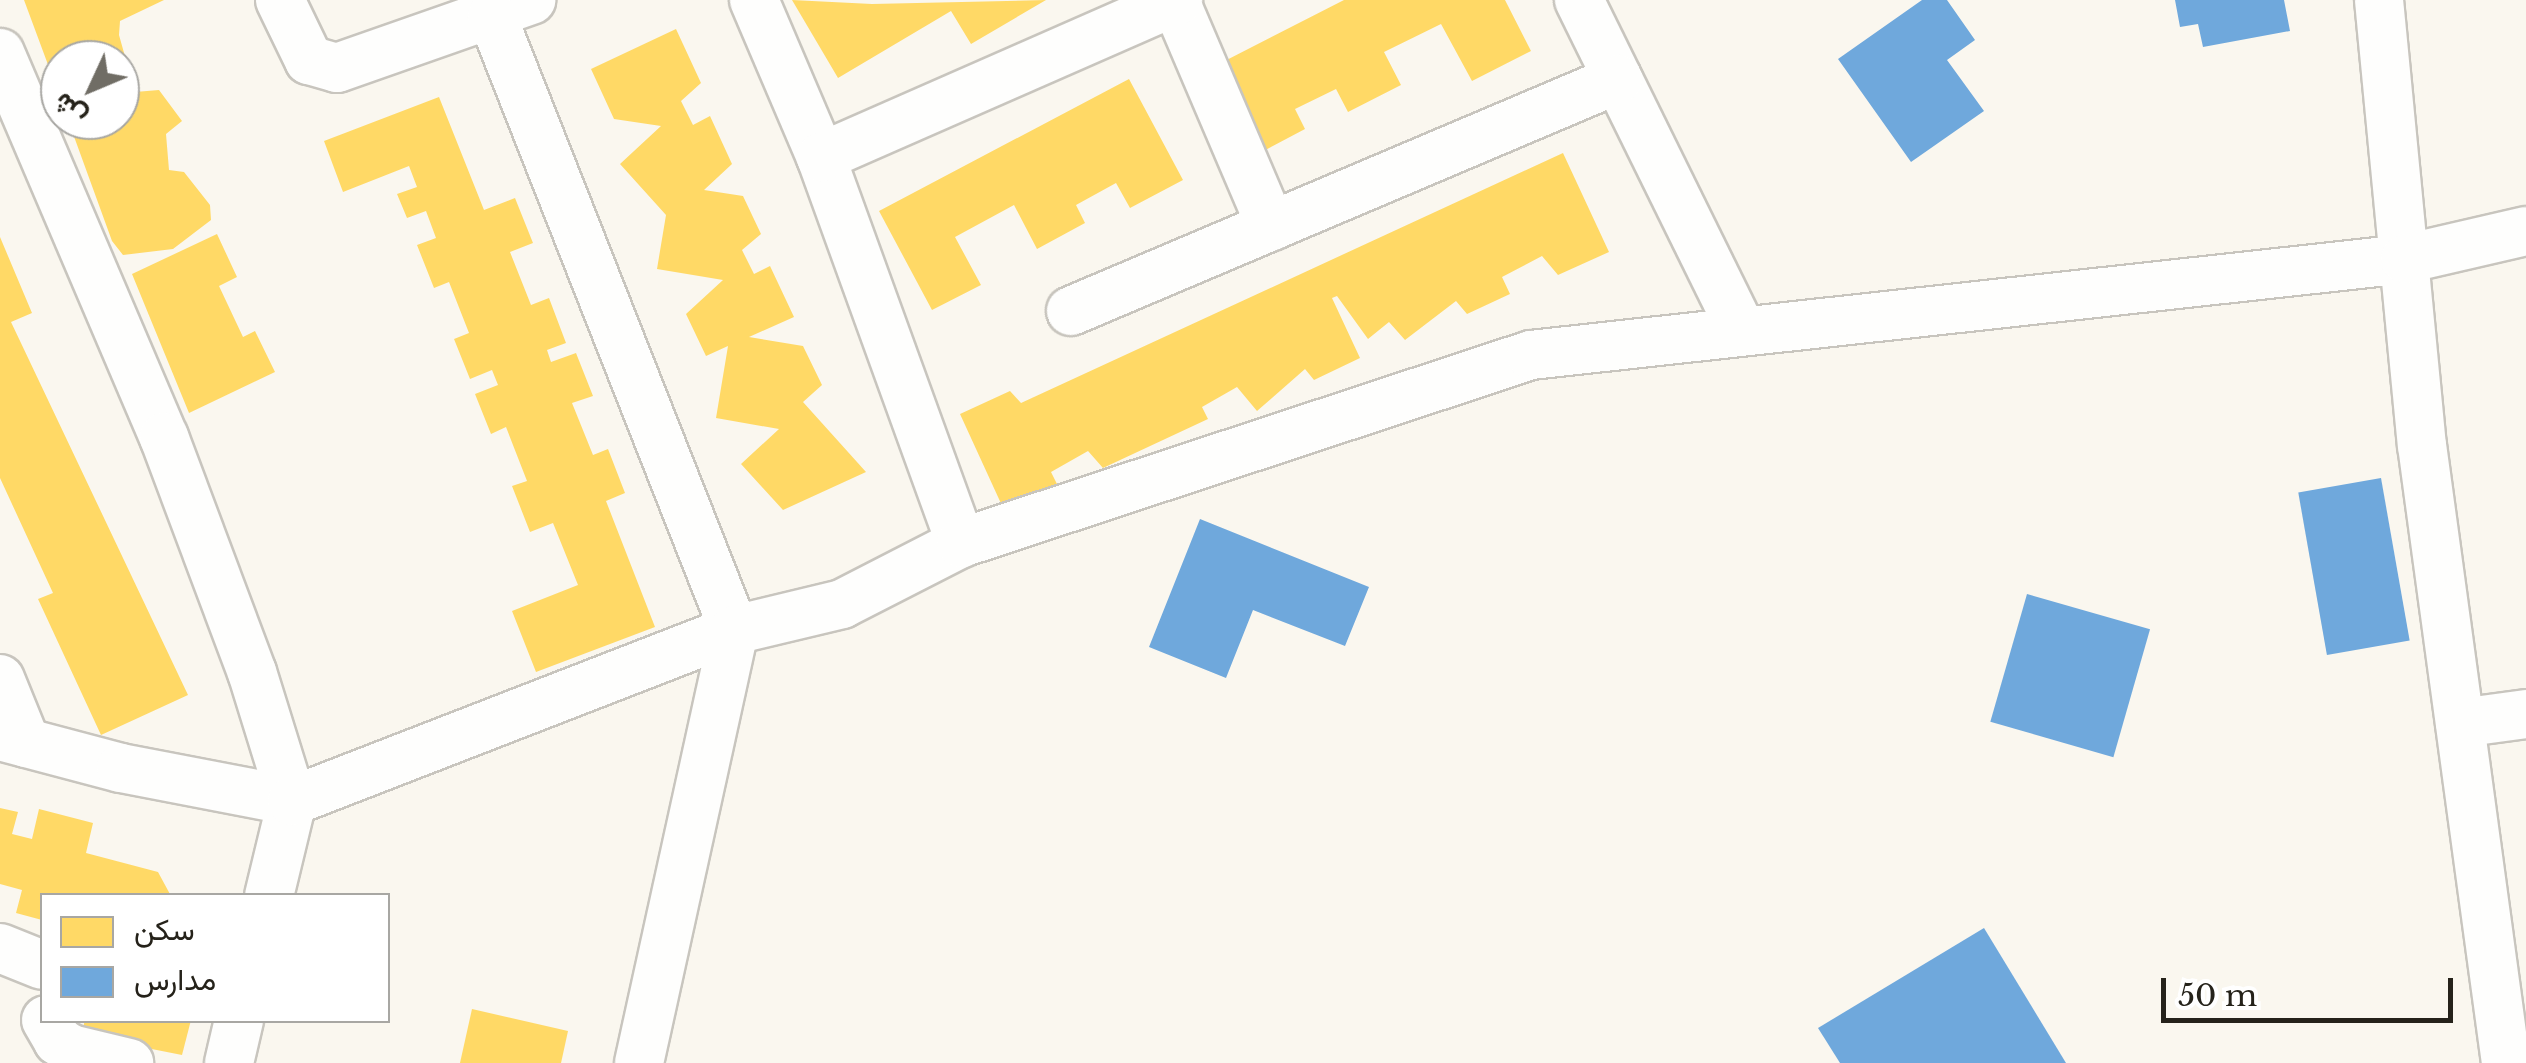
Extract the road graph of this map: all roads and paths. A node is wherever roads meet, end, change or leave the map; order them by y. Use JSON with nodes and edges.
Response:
{"nodes":[{"id":1,"x":280,"y":0,"type":"edge"},
{"id":2,"x":754,"y":0,"type":"edge"},
{"id":3,"x":1176,"y":0,"type":"edge"},
{"id":4,"x":1579,"y":0,"type":"edge"},
{"id":5,"x":2379,"y":0,"type":"edge"},
{"id":6,"x":511,"y":8,"type":"edge"},
{"id":7,"x":0,"y":53,"type":"edge"},
{"id":8,"x":1618,"y":79,"type":"junction"},
{"id":9,"x":822,"y":157,"type":"junction"},
{"id":10,"x":1271,"y":226,"type":"junction"},
{"id":11,"x":2526,"y":231,"type":"edge"},
{"id":12,"x":2405,"y":259,"type":"junction"},
{"id":13,"x":1071,"y":311,"type":"dead end"},
{"id":14,"x":1742,"y":330,"type":"junction"},
{"id":15,"x":961,"y":543,"type":"junction"},
{"id":16,"x":734,"y":630,"type":"junction"},
{"id":17,"x":0,"y":679,"type":"edge"},
{"id":18,"x":2526,"y":714,"type":"edge"},
{"id":19,"x":2460,"y":723,"type":"junction"},
{"id":20,"x":13,"y":739,"type":"edge"},
{"id":21,"x":292,"y":802,"type":"junction"},
{"id":22,"x":271,"y":893,"type":"edge"},
{"id":23,"x":0,"y":948,"type":"edge"},
{"id":24,"x":40,"y":964,"type":"edge"},
{"id":25,"x":48,"y":1023,"type":"edge"},
{"id":26,"x":238,"y":1023,"type":"edge"},
{"id":27,"x":2512,"y":1042,"type":"edge"},
{"id":28,"x":129,"y":1063,"type":"edge"},
{"id":29,"x":229,"y":1063,"type":"edge"},
{"id":30,"x":639,"y":1063,"type":"edge"}],
"edges":[{"from":1,"to":6,"type":"street"},
{"from":2,"to":9,"type":"street"},
{"from":3,"to":9,"type":"street"},
{"from":3,"to":10,"type":"street"},
{"from":4,"to":8,"type":"street"},
{"from":5,"to":12,"type":"street"},
{"from":6,"to":16,"type":"street"},
{"from":7,"to":21,"type":"street"},
{"from":8,"to":10,"type":"street"},
{"from":8,"to":14,"type":"street"},
{"from":9,"to":15,"type":"street"},
{"from":10,"to":13,"type":"street"},
{"from":11,"to":12,"type":"street"},
{"from":12,"to":14,"type":"street"},
{"from":12,"to":19,"type":"street"},
{"from":14,"to":15,"type":"street"},
{"from":15,"to":16,"type":"street"},
{"from":16,"to":21,"type":"street"},
{"from":16,"to":30,"type":"street"},
{"from":17,"to":20,"type":"street"},
{"from":18,"to":19,"type":"street"},
{"from":19,"to":27,"type":"street"},
{"from":20,"to":21,"type":"street"},
{"from":21,"to":22,"type":"street"},
{"from":23,"to":24,"type":"street"},
{"from":25,"to":28,"type":"street"},
{"from":26,"to":29,"type":"street"}]}
